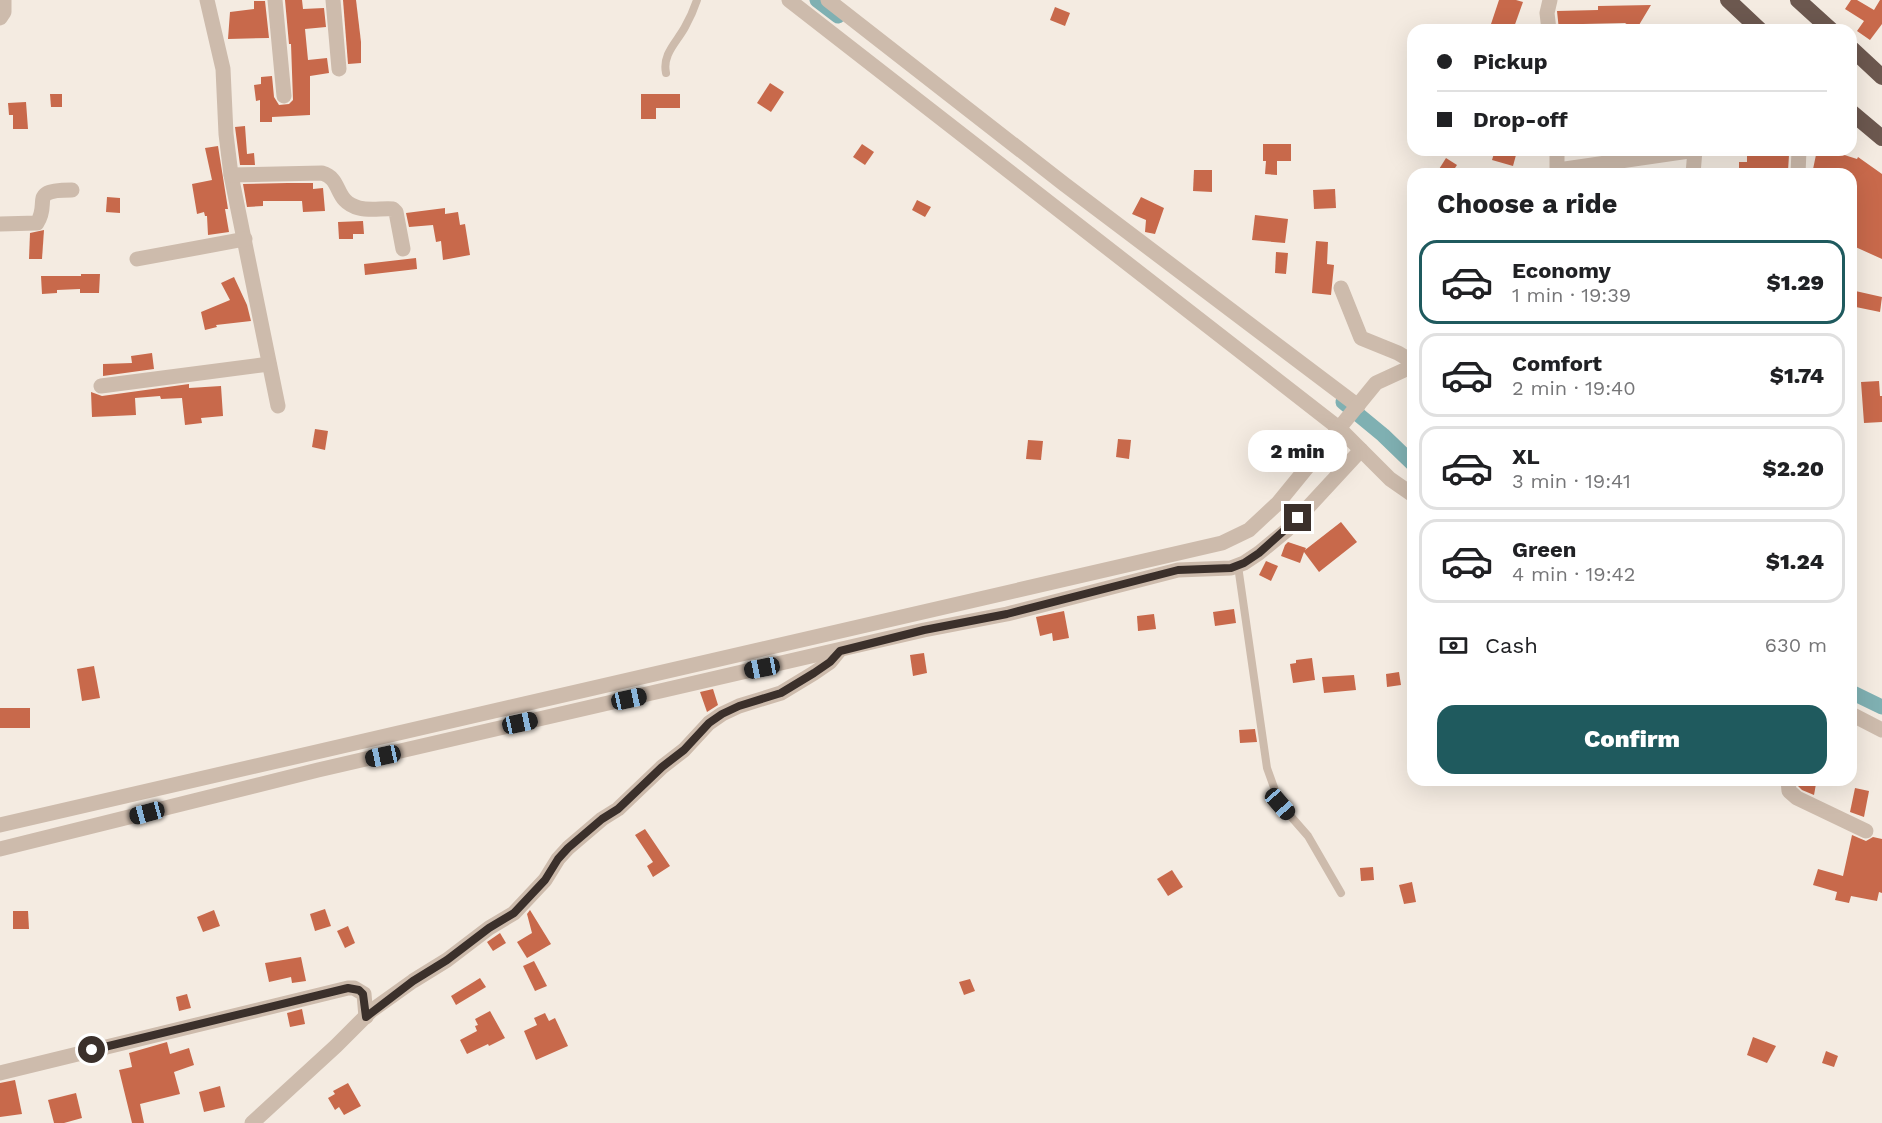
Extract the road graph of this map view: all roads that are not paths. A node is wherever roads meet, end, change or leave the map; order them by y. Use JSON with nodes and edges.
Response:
{"nodes":[{"id":1,"x":4,"y":0,"type":"edge"},
{"id":2,"x":207,"y":0,"type":"edge"},
{"id":3,"x":275,"y":0,"type":"edge"},
{"id":4,"x":333,"y":0,"type":"edge"},
{"id":5,"x":697,"y":0,"type":"edge"},
{"id":6,"x":789,"y":0,"type":"edge"},
{"id":7,"x":828,"y":0,"type":"edge"},
{"id":8,"x":1550,"y":0,"type":"edge"},
{"id":9,"x":1728,"y":0,"type":"edge"},
{"id":10,"x":1798,"y":0,"type":"edge"},
{"id":11,"x":0,"y":18,"type":"edge"},
{"id":12,"x":1548,"y":24,"type":"edge"},
{"id":13,"x":1754,"y":24,"type":"edge"},
{"id":14,"x":1824,"y":24,"type":"edge"},
{"id":15,"x":1857,"y":54,"type":"edge"},
{"id":16,"x":339,"y":69,"type":"dead end"},
{"id":17,"x":666,"y":74,"type":"dead end"},
{"id":18,"x":1882,"y":77,"type":"edge"},
{"id":19,"x":285,"y":96,"type":"dead end"},
{"id":20,"x":1857,"y":117,"type":"edge"},
{"id":21,"x":1882,"y":138,"type":"edge"},
{"id":22,"x":1654,"y":156,"type":"edge"},
{"id":23,"x":1581,"y":168,"type":"edge"},
{"id":24,"x":231,"y":175,"type":"junction"},
{"id":25,"x":72,"y":190,"type":"dead end"},
{"id":26,"x":0,"y":224,"type":"edge"},
{"id":27,"x":245,"y":239,"type":"junction"},
{"id":28,"x":403,"y":249,"type":"dead end"},
{"id":29,"x":137,"y":259,"type":"dead end"},
{"id":30,"x":1341,"y":288,"type":"dead end"},
{"id":31,"x":1407,"y":360,"type":"edge"},
{"id":32,"x":269,"y":364,"type":"junction"},
{"id":33,"x":1407,"y":367,"type":"edge"},
{"id":34,"x":102,"y":386,"type":"dead end"},
{"id":35,"x":278,"y":406,"type":"dead end"},
{"id":36,"x":1348,"y":418,"type":"junction"},
{"id":37,"x":1361,"y":450,"type":"junction"},
{"id":38,"x":1407,"y":491,"type":"edge"},
{"id":39,"x":1238,"y":566,"type":"junction"},
{"id":40,"x":840,"y":651,"type":"junction"},
{"id":41,"x":1857,"y":717,"type":"edge"},
{"id":42,"x":1882,"y":730,"type":"edge"},
{"id":43,"x":1789,"y":786,"type":"edge"},
{"id":44,"x":0,"y":825,"type":"edge"},
{"id":45,"x":1866,"y":831,"type":"dead end"},
{"id":46,"x":0,"y":849,"type":"edge"},
{"id":47,"x":1341,"y":893,"type":"dead end"},
{"id":48,"x":366,"y":1017,"type":"junction"},
{"id":49,"x":0,"y":1073,"type":"edge"},
{"id":50,"x":252,"y":1123,"type":"edge"}],
"edges":[{"from":1,"to":11,"type":"street"},
{"from":2,"to":24,"type":"street"},
{"from":3,"to":19,"type":"street"},
{"from":4,"to":16,"type":"street"},
{"from":5,"to":17,"type":"lane"},
{"from":6,"to":36,"type":"street"},
{"from":7,"to":36,"type":"street"},
{"from":8,"to":12,"type":"street"},
{"from":9,"to":13,"type":"highway"},
{"from":10,"to":14,"type":"highway"},
{"from":15,"to":18,"type":"highway"},
{"from":20,"to":21,"type":"highway"},
{"from":22,"to":23,"type":"street"},
{"from":24,"to":27,"type":"street"},
{"from":24,"to":28,"type":"street"},
{"from":25,"to":26,"type":"street"},
{"from":27,"to":29,"type":"street"},
{"from":27,"to":32,"type":"street"},
{"from":30,"to":31,"type":"street"},
{"from":32,"to":34,"type":"street"},
{"from":32,"to":35,"type":"street"},
{"from":33,"to":36,"type":"street"},
{"from":36,"to":37,"type":"street"},
{"from":36,"to":44,"type":"street"},
{"from":37,"to":38,"type":"street"},
{"from":37,"to":39,"type":"street"},
{"from":39,"to":40,"type":"street"},
{"from":39,"to":47,"type":"lane"},
{"from":40,"to":46,"type":"street"},
{"from":40,"to":48,"type":"street"},
{"from":41,"to":42,"type":"street"},
{"from":43,"to":45,"type":"street"},
{"from":48,"to":49,"type":"street"},
{"from":48,"to":50,"type":"street"}]}
